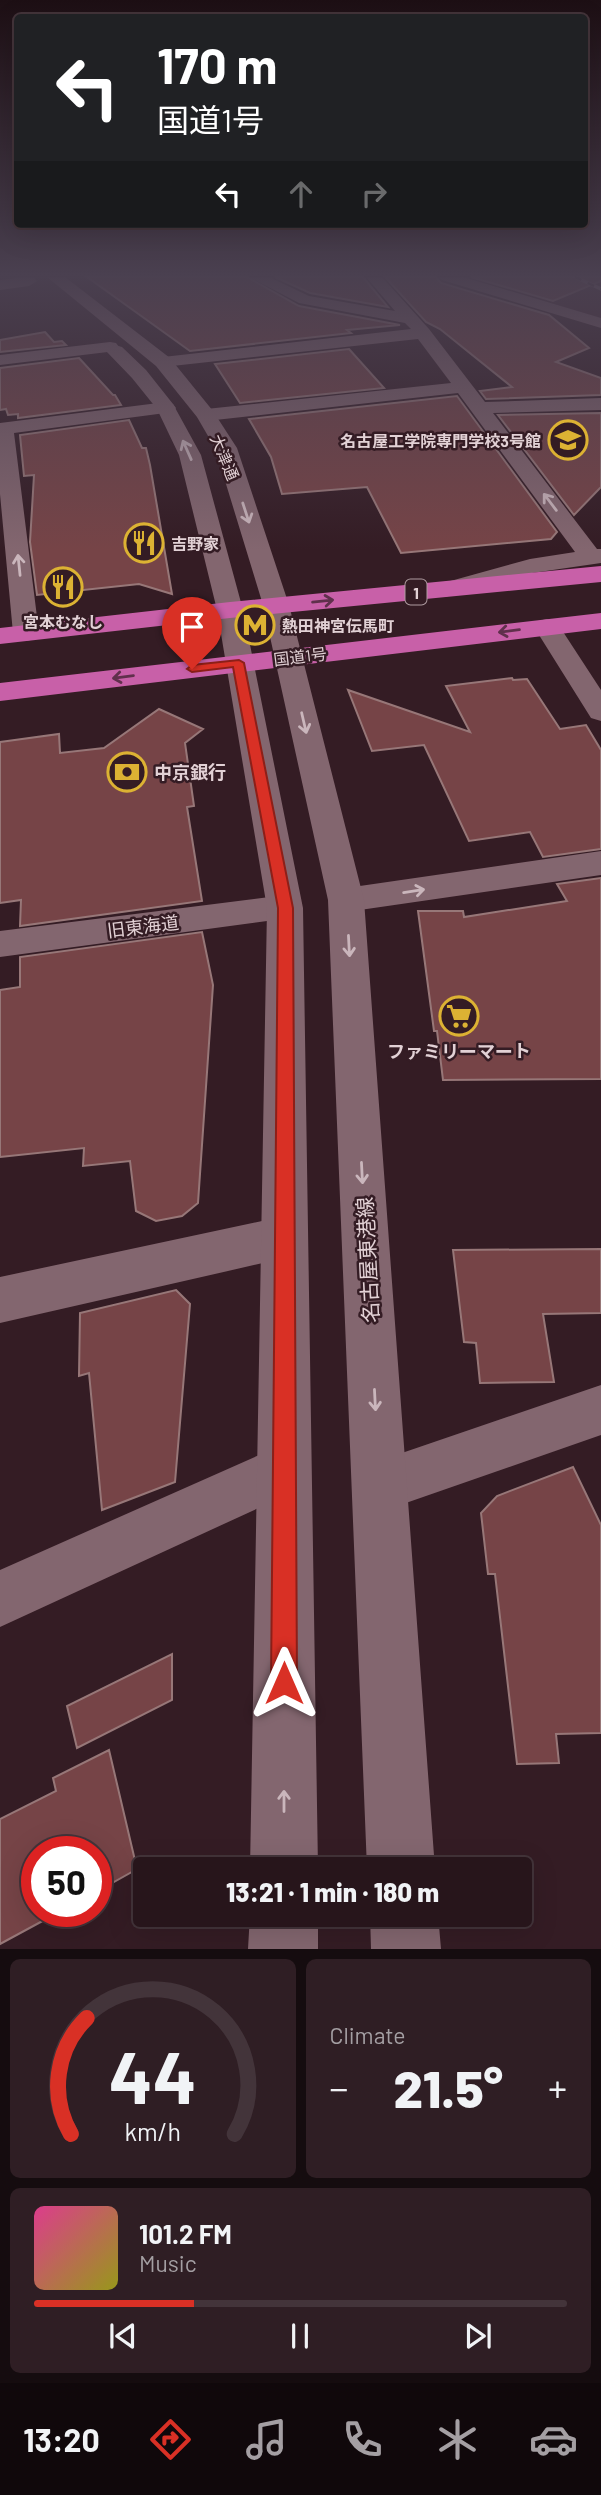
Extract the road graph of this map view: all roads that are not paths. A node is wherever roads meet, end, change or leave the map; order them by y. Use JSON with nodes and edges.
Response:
{"nodes":[{"id":1,"x":133,"y":368,"type":"edge"},
{"id":2,"x":168,"y":368,"type":"edge"},
{"id":3,"x":449,"y":368,"type":"edge"},
{"id":4,"x":463,"y":387,"type":"junction"},
{"id":5,"x":601,"y":404,"type":"edge"},
{"id":6,"x":166,"y":408,"type":"junction"},
{"id":7,"x":479,"y":408,"type":"junction"},
{"id":8,"x":206,"y":415,"type":"junction"},
{"id":9,"x":2,"y":429,"type":"edge"},
{"id":10,"x":598,"y":562,"type":"edge"},
{"id":11,"x":276,"y":605,"type":"junction"},
{"id":12,"x":230,"y":610,"type":"junction"},
{"id":13,"x":601,"y":621,"type":"edge"},
{"id":14,"x":547,"y":626,"type":"junction"},
{"id":15,"x":13,"y":635,"type":"edge"},
{"id":16,"x":288,"y":657,"type":"junction"},
{"id":17,"x":239,"y":663,"type":"junction"},
{"id":18,"x":0,"y":692,"type":"edge"},
{"id":19,"x":601,"y":712,"type":"edge"},
{"id":20,"x":601,"y":863,"type":"edge"},
{"id":21,"x":346,"y":900,"type":"junction"},
{"id":22,"x":285,"y":908,"type":"junction"},
{"id":23,"x":0,"y":944,"type":"edge"},
{"id":24,"x":285,"y":1237,"type":"junction"},
{"id":25,"x":0,"y":1300,"type":"edge"},
{"id":26,"x":601,"y":1410,"type":"edge"},
{"id":27,"x":284,"y":1470,"type":"junction"},
{"id":28,"x":380,"y":1486,"type":"junction"},
{"id":29,"x":0,"y":1599,"type":"edge"},
{"id":30,"x":284,"y":1857,"type":"edge"},
{"id":31,"x":400,"y":1857,"type":"edge"},
{"id":32,"x":284,"y":1927,"type":"edge"},
{"id":33,"x":405,"y":1927,"type":"edge"},
{"id":34,"x":284,"y":1949,"type":"edge"},
{"id":35,"x":406,"y":1949,"type":"edge"}],
"edges":[{"from":1,"to":6,"type":"main road","name":"大津通"},
{"from":2,"to":8,"type":"main road","name":"大津通"},
{"from":3,"to":4,"type":"street"},
{"from":4,"to":7,"type":"street"},
{"from":4,"to":8,"type":"street"},
{"from":5,"to":7,"type":"street"},
{"from":6,"to":9,"type":"street"},
{"from":12,"to":6,"type":"main road","name":"大津通","one_way":true},
{"from":10,"to":7,"type":"street","one_way":true},
{"from":8,"to":11,"type":"main road","name":"大津通","one_way":true},
{"from":15,"to":9,"type":"street","one_way":true},
{"from":11,"to":10,"type":"highway","number":"1","one_way":true},
{"from":11,"to":12,"type":"highway","number":"1"},
{"from":11,"to":16,"type":"main road","name":"大津通"},
{"from":12,"to":15,"type":"highway","number":"1"},
{"from":12,"to":17,"type":"main road","name":"大津通"},
{"from":13,"to":14,"type":"highway","name":"国道1号"},
{"from":14,"to":16,"type":"highway","name":"国道1号","one_way":true},
{"from":14,"to":19,"type":"street"},
{"from":16,"to":17,"type":"highway","name":"国道1号"},
{"from":16,"to":21,"type":"main road","name":"名古屋東港線","one_way":true},
{"from":17,"to":18,"type":"highway","name":"国道1号","one_way":true},
{"from":17,"to":22,"type":"main road"},
{"from":21,"to":20,"type":"street","one_way":true},
{"from":21,"to":28,"type":"main road","name":"名古屋東港線","one_way":true},
{"from":22,"to":23,"type":"street","name":"旧東海道"},
{"from":22,"to":24,"type":"main road"},
{"from":24,"to":25,"type":"street"},
{"from":24,"to":27,"type":"main road"},
{"from":26,"to":28,"type":"street"},
{"from":27,"to":29,"type":"street"},
{"from":30,"to":27,"type":"main road","one_way":true},
{"from":28,"to":31,"type":"main road","name":"名古屋東港線"},
{"from":32,"to":34,"type":"main road"},
{"from":33,"to":35,"type":"main road"}]}
